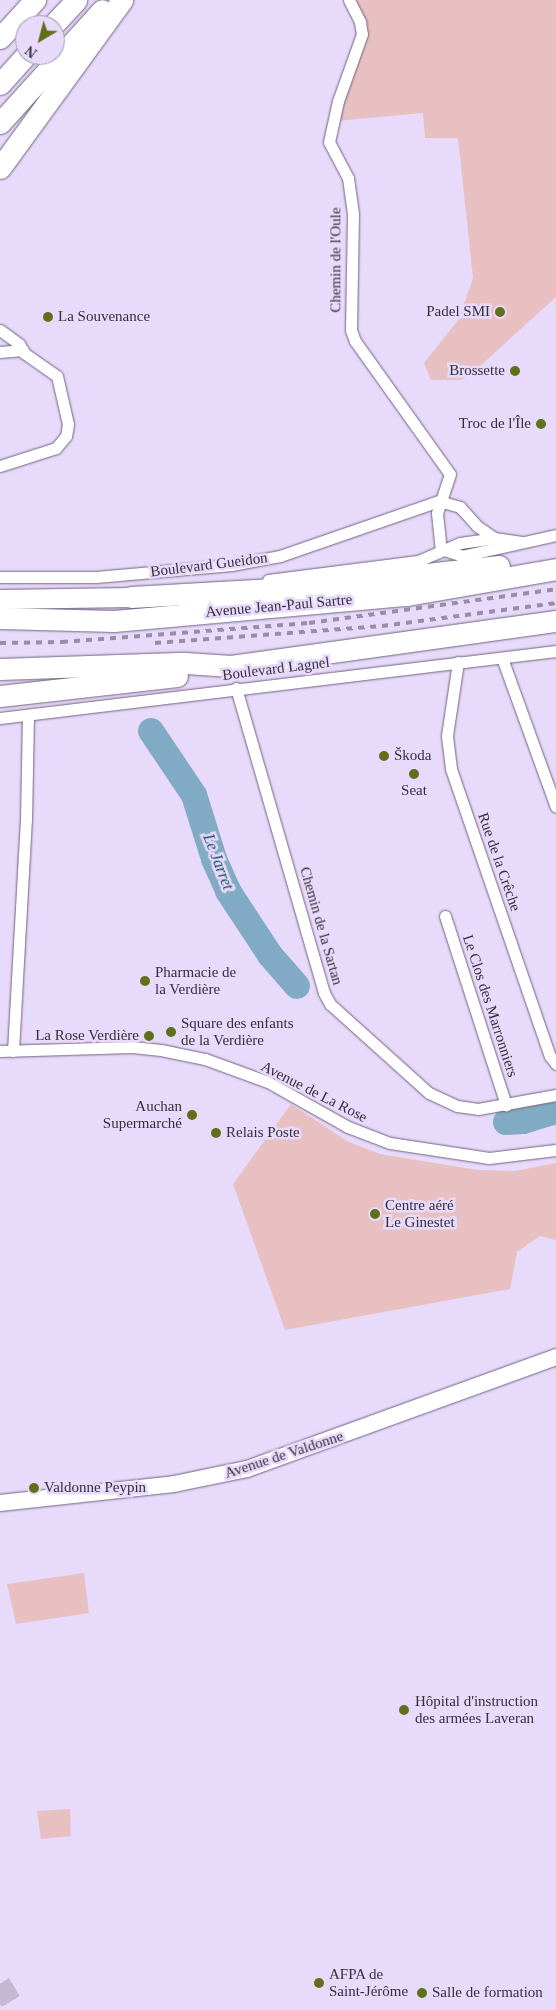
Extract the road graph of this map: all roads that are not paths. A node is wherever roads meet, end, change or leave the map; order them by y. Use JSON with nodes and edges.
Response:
{"nodes":[{"id":1,"x":35,"y":0,"type":"edge"},
{"id":2,"x":76,"y":0,"type":"edge"},
{"id":3,"x":111,"y":0,"type":"edge"},
{"id":4,"x":122,"y":0,"type":"edge"},
{"id":5,"x":349,"y":0,"type":"edge"},
{"id":6,"x":62,"y":15,"type":"edge"},
{"id":7,"x":0,"y":38,"type":"edge"},
{"id":8,"x":17,"y":65,"type":"edge"},
{"id":9,"x":0,"y":84,"type":"edge"},
{"id":10,"x":0,"y":123,"type":"edge"},
{"id":11,"x":0,"y":168,"type":"edge"},
{"id":12,"x":0,"y":330,"type":"edge"},
{"id":13,"x":22,"y":350,"type":"junction"},
{"id":14,"x":0,"y":352,"type":"edge"},
{"id":15,"x":0,"y":466,"type":"edge"},
{"id":16,"x":439,"y":501,"type":"junction"},
{"id":17,"x":556,"y":535,"type":"edge"},
{"id":18,"x":494,"y":538,"type":"junction"},
{"id":19,"x":526,"y":543,"type":"junction"},
{"id":20,"x":441,"y":550,"type":"junction"},
{"id":21,"x":556,"y":559,"type":"edge"},
{"id":22,"x":556,"y":569,"type":"edge"},
{"id":23,"x":0,"y":577,"type":"edge"},
{"id":24,"x":131,"y":597,"type":"junction"},
{"id":25,"x":0,"y":598,"type":"edge"},
{"id":26,"x":0,"y":618,"type":"edge"},
{"id":27,"x":556,"y":621,"type":"edge"},
{"id":28,"x":556,"y":628,"type":"edge"},
{"id":29,"x":367,"y":648,"type":"junction"},
{"id":30,"x":556,"y":652,"type":"edge"},
{"id":31,"x":502,"y":658,"type":"junction"},
{"id":32,"x":458,"y":662,"type":"junction"},
{"id":33,"x":231,"y":666,"type":"junction"},
{"id":34,"x":0,"y":669,"type":"edge"},
{"id":35,"x":236,"y":688,"type":"junction"},
{"id":36,"x":0,"y":696,"type":"edge"},
{"id":37,"x":28,"y":715,"type":"junction"},
{"id":38,"x":0,"y":718,"type":"edge"},
{"id":39,"x":556,"y":807,"type":"edge"},
{"id":40,"x":445,"y":916,"type":"dead end"},
{"id":41,"x":13,"y":1050,"type":"junction"},
{"id":42,"x":0,"y":1051,"type":"edge"},
{"id":43,"x":556,"y":1064,"type":"edge"},
{"id":44,"x":556,"y":1095,"type":"edge"},
{"id":45,"x":506,"y":1105,"type":"junction"},
{"id":46,"x":556,"y":1150,"type":"edge"},
{"id":47,"x":556,"y":1357,"type":"edge"},
{"id":48,"x":0,"y":1503,"type":"edge"}],
"edges":[{"from":1,"to":7,"type":"highway"},
{"from":2,"to":6,"type":"highway"},
{"from":3,"to":10,"type":"highway"},
{"from":4,"to":11,"type":"highway"},
{"from":5,"to":16,"type":"street","name":"Chemin de l'Oule"},
{"from":8,"to":9,"type":"highway"},
{"from":12,"to":13,"type":"street"},
{"from":13,"to":14,"type":"street"},
{"from":13,"to":15,"type":"street"},
{"from":16,"to":18,"type":"street","name":"Boulevard Gueidon"},
{"from":16,"to":20,"type":"street"},
{"from":16,"to":23,"type":"street","name":"Boulevard Gueidon"},
{"from":17,"to":19,"type":"street","name":"Boulevard Gueidon"},
{"from":18,"to":19,"type":"street","name":"Boulevard Gueidon"},
{"from":18,"to":20,"type":"street","name":"Boulevard Gueidon"},
{"from":19,"to":20,"type":"street","name":"Boulevard Gueidon"},
{"from":20,"to":24,"type":"street","name":"Boulevard Gueidon"},
{"from":21,"to":24,"type":"highway"},
{"from":22,"to":26,"type":"highway","name":"Avenue Jean-Paul Sartre"},
{"from":24,"to":25,"type":"main road","name":"Boulevard Gueidon"},
{"from":27,"to":29,"type":"highway"},
{"from":28,"to":29,"type":"highway"},
{"from":29,"to":33,"type":"highway"},
{"from":30,"to":31,"type":"street","name":"Boulevard Lagnel"},
{"from":31,"to":32,"type":"street","name":"Boulevard Lagnel"},
{"from":31,"to":39,"type":"street"},
{"from":32,"to":35,"type":"street","name":"Boulevard Lagnel"},
{"from":32,"to":43,"type":"street","name":"Rue de la Crêche"},
{"from":33,"to":34,"type":"highway"},
{"from":33,"to":36,"type":"highway"},
{"from":35,"to":37,"type":"street","name":"Boulevard Lagnel"},
{"from":35,"to":45,"type":"street","name":"Chemin de la Sartan"},
{"from":37,"to":38,"type":"street","name":"Boulevard Lagnel"},
{"from":37,"to":41,"type":"street"},
{"from":40,"to":45,"type":"street","name":"Le Clos des Marronniers"},
{"from":41,"to":42,"type":"street","name":"Avenue de La Rose"},
{"from":41,"to":46,"type":"street","name":"Avenue de La Rose"},
{"from":44,"to":45,"type":"street","name":"Chemin de la Sartan"},
{"from":47,"to":48,"type":"street","name":"Avenue de Valdonne"}]}
